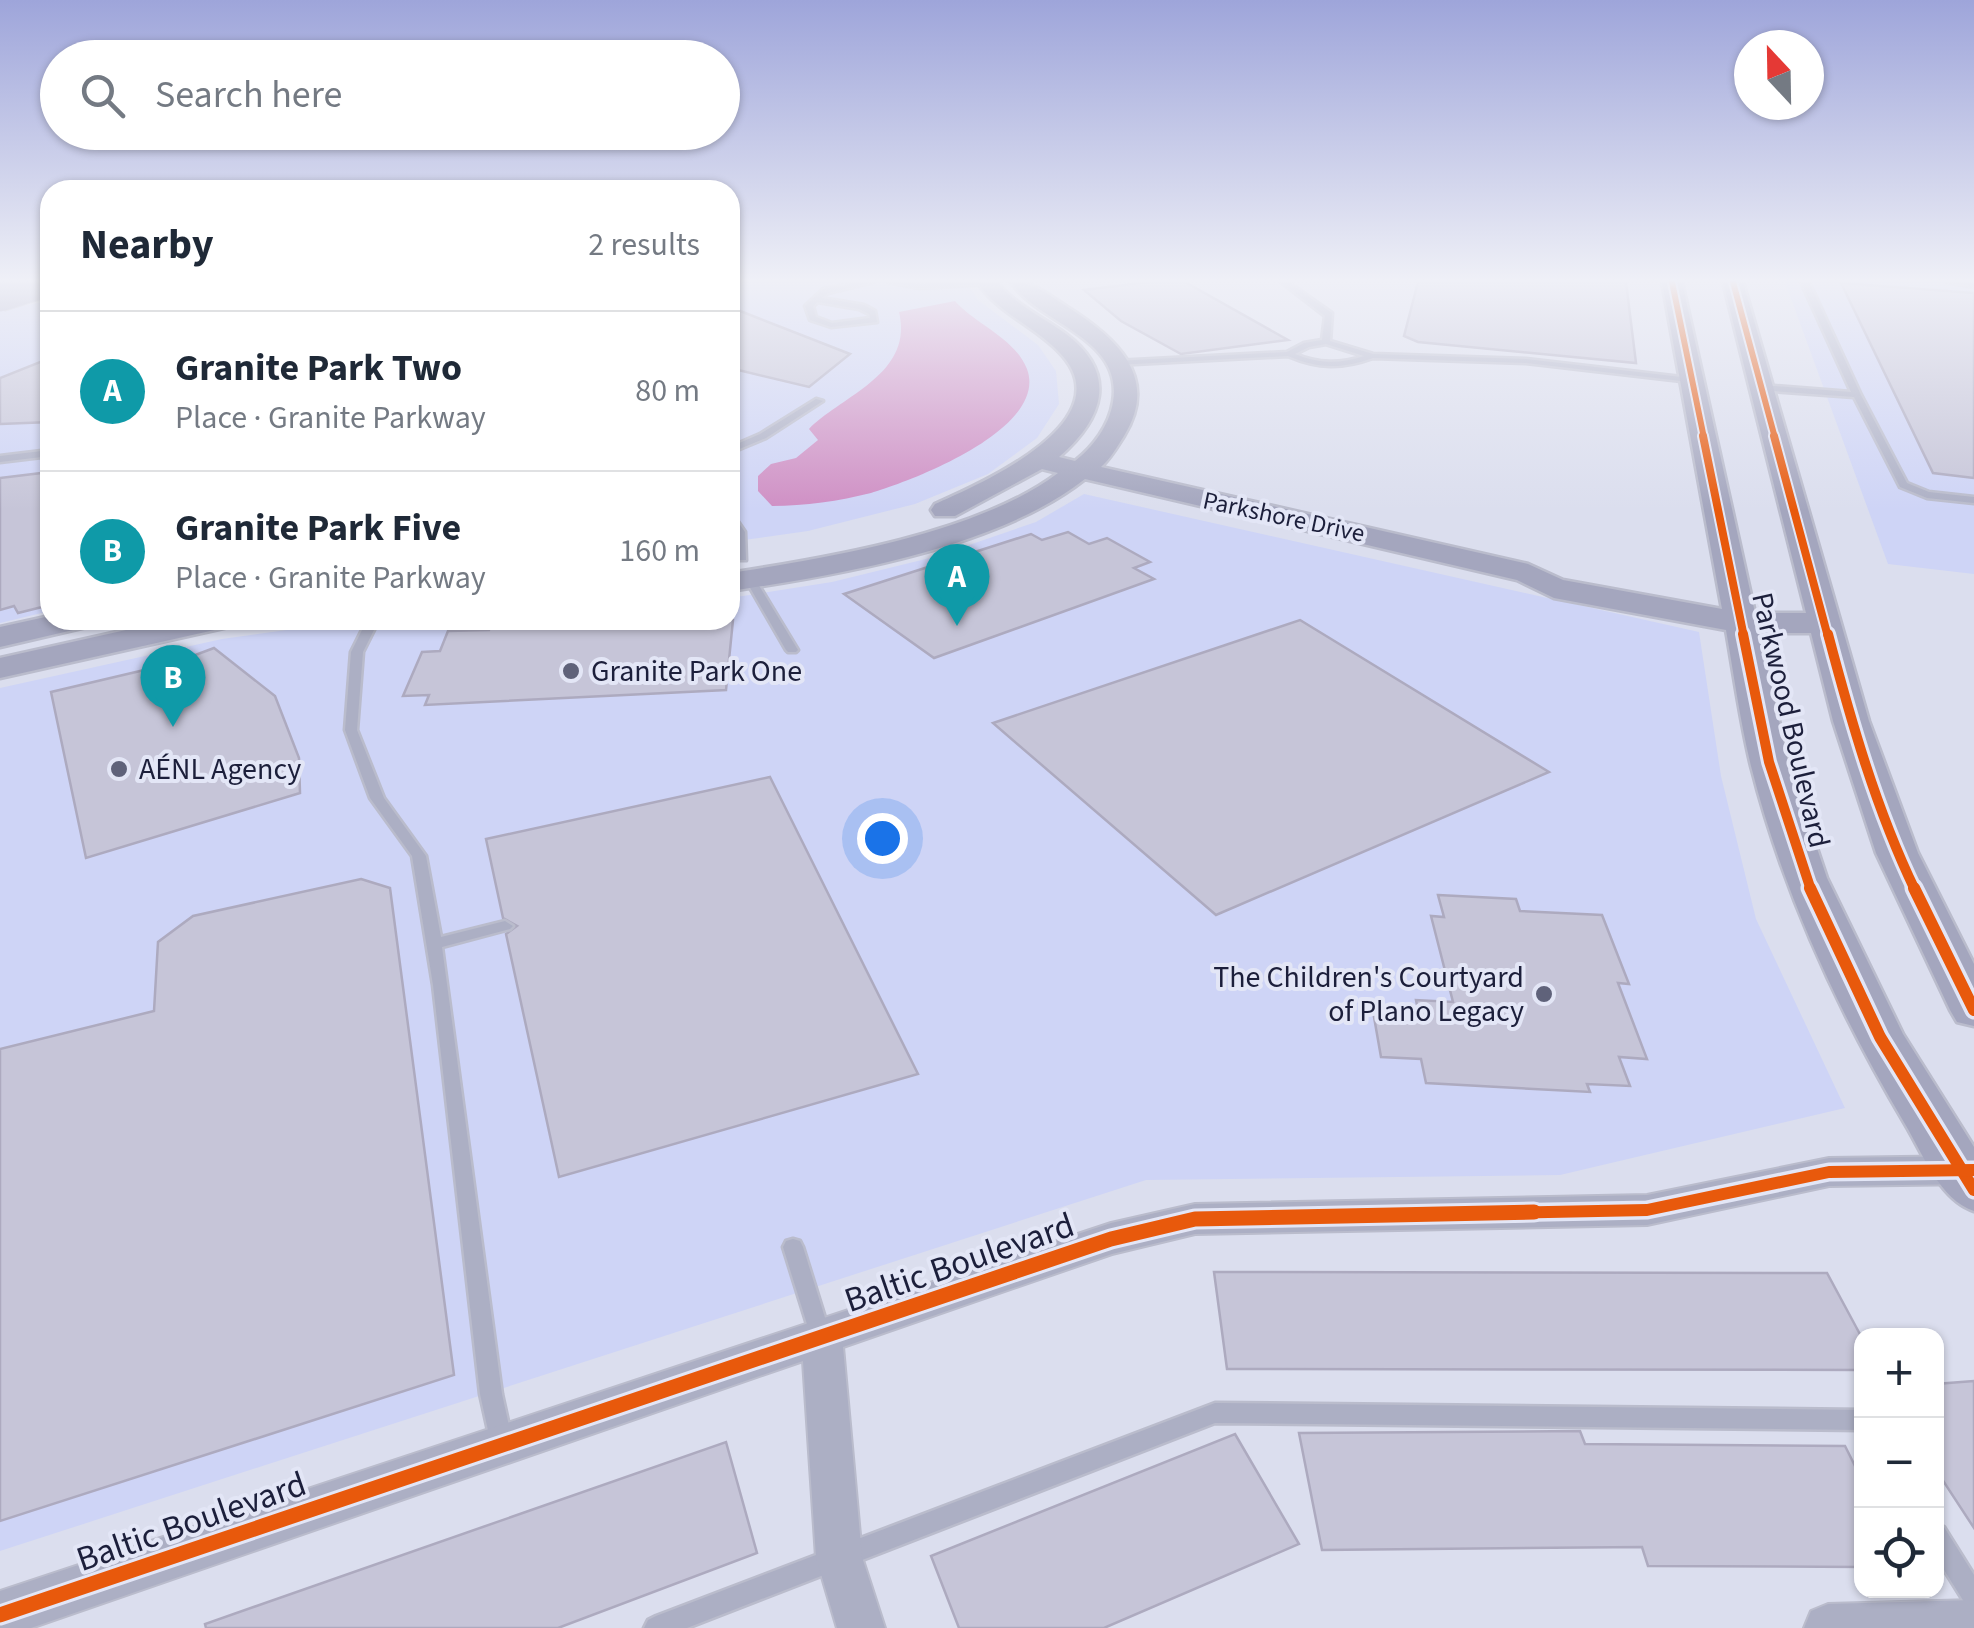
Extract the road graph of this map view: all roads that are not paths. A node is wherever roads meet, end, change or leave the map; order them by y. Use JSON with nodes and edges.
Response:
{"nodes":[{"id":1,"x":1077,"y":358,"type":"edge"},
{"id":2,"x":1112,"y":358,"type":"edge"},
{"id":3,"x":1213,"y":358,"type":"edge"},
{"id":4,"x":1299,"y":358,"type":"edge"},
{"id":5,"x":1365,"y":358,"type":"edge"},
{"id":6,"x":1423,"y":358,"type":"edge"},
{"id":7,"x":1686,"y":358,"type":"edge"},
{"id":8,"x":1741,"y":358,"type":"edge"},
{"id":9,"x":1840,"y":358,"type":"edge"},
{"id":10,"x":1116,"y":363,"type":"junction"},
{"id":11,"x":1690,"y":380,"type":"junction"},
{"id":12,"x":1744,"y":386,"type":"junction"},
{"id":13,"x":1857,"y":395,"type":"junction"},
{"id":14,"x":819,"y":400,"type":"dead end"},
{"id":15,"x":740,"y":446,"type":"edge"},
{"id":16,"x":40,"y":454,"type":"edge"},
{"id":17,"x":0,"y":459,"type":"edge"},
{"id":18,"x":1040,"y":461,"type":"junction"},
{"id":19,"x":1082,"y":472,"type":"junction"},
{"id":20,"x":1974,"y":500,"type":"edge"},
{"id":21,"x":740,"y":568,"type":"edge"},
{"id":22,"x":740,"y":569,"type":"edge"},
{"id":23,"x":740,"y":572,"type":"edge"},
{"id":24,"x":1739,"y":612,"type":"junction"},
{"id":25,"x":1826,"y":622,"type":"junction"},
{"id":26,"x":40,"y":628,"type":"edge"},
{"id":27,"x":171,"y":630,"type":"edge"},
{"id":28,"x":368,"y":630,"type":"edge"},
{"id":29,"x":0,"y":638,"type":"edge"},
{"id":30,"x":792,"y":650,"type":"dead end"},
{"id":31,"x":0,"y":668,"type":"edge"},
{"id":32,"x":505,"y":926,"type":"dead end"},
{"id":33,"x":434,"y":944,"type":"junction"},
{"id":34,"x":1974,"y":1010,"type":"edge"},
{"id":35,"x":1970,"y":1177,"type":"edge"},
{"id":36,"x":793,"y":1247,"type":"dead end"},
{"id":37,"x":822,"y":1338,"type":"junction"},
{"id":38,"x":1854,"y":1420,"type":"edge"},
{"id":39,"x":502,"y":1445,"type":"junction"},
{"id":40,"x":1944,"y":1548,"type":"edge"},
{"id":41,"x":840,"y":1557,"type":"junction"},
{"id":42,"x":1974,"y":1597,"type":"edge"},
{"id":43,"x":0,"y":1614,"type":"edge"},
{"id":44,"x":1974,"y":1624,"type":"edge"},
{"id":45,"x":656,"y":1628,"type":"edge"},
{"id":46,"x":861,"y":1628,"type":"edge"},
{"id":47,"x":1828,"y":1628,"type":"edge"}],
"edges":[{"from":1,"to":18,"type":"main road"},
{"from":2,"to":10,"type":"main road"},
{"from":3,"to":10,"type":"lane"},
{"from":4,"to":5,"type":"lane"},
{"from":6,"to":11,"type":"lane"},
{"from":7,"to":11,"type":"main road","name":"Parkwood Boulevard"},
{"from":8,"to":12,"type":"main road","name":"Parkwood Boulevard"},
{"from":9,"to":13,"type":"lane"},
{"from":10,"to":19,"type":"main road"},
{"from":11,"to":12,"type":"main road"},
{"from":11,"to":24,"type":"main road","name":"Parkwood Boulevard"},
{"from":12,"to":13,"type":"lane"},
{"from":12,"to":25,"type":"main road","name":"Parkwood Boulevard"},
{"from":13,"to":20,"type":"lane"},
{"from":14,"to":15,"type":"lane"},
{"from":16,"to":17,"type":"lane"},
{"from":18,"to":19,"type":"main road","name":"Parkshore Drive"},
{"from":18,"to":21,"type":"main road"},
{"from":19,"to":22,"type":"main road"},
{"from":19,"to":24,"type":"main road","name":"Parkshore Drive"},
{"from":23,"to":30,"type":"lane"},
{"from":24,"to":25,"type":"main road","name":"Parkshore Drive"},
{"from":24,"to":35,"type":"main road","name":"Parkwood Boulevard"},
{"from":25,"to":34,"type":"main road","name":"Parkwood Boulevard"},
{"from":26,"to":29,"type":"main road"},
{"from":27,"to":31,"type":"main road"},
{"from":28,"to":33,"type":"lane"},
{"from":32,"to":33,"type":"lane"},
{"from":33,"to":39,"type":"lane"},
{"from":35,"to":37,"type":"street","name":"Baltic Boulevard"},
{"from":36,"to":37,"type":"lane"},
{"from":37,"to":39,"type":"street","name":"Baltic Boulevard"},
{"from":37,"to":41,"type":"street"},
{"from":38,"to":41,"type":"lane"},
{"from":39,"to":43,"type":"street","name":"Baltic Boulevard"},
{"from":40,"to":42,"type":"lane"},
{"from":41,"to":45,"type":"lane"},
{"from":41,"to":46,"type":"street"},
{"from":44,"to":47,"type":"street"}]}
